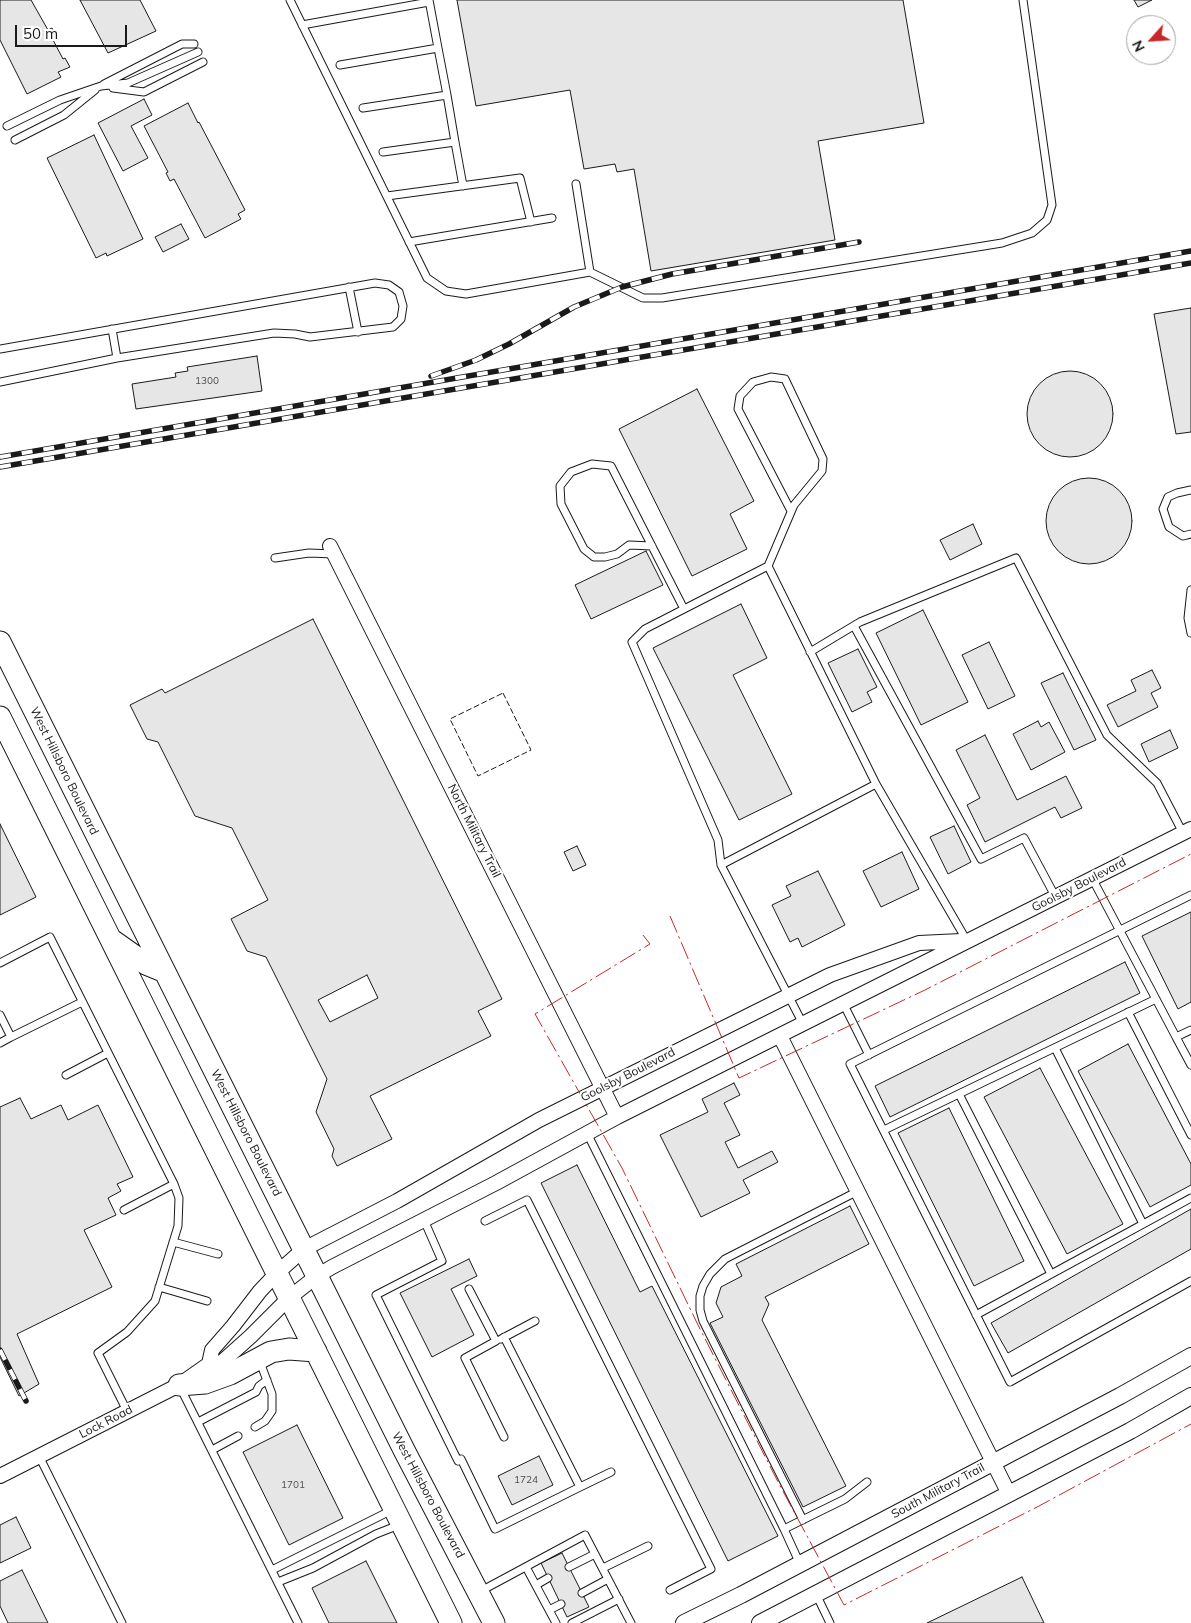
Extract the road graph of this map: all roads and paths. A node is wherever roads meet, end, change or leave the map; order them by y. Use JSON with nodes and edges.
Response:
{"nodes":[{"id":1,"x":290,"y":0,"type":"edge"},
{"id":2,"x":1023,"y":0,"type":"edge"},
{"id":3,"x":429,"y":1,"type":"edge"},
{"id":4,"x":302,"y":25,"type":"junction"},
{"id":5,"x":194,"y":44,"type":"dead end"},
{"id":6,"x":438,"y":48,"type":"junction"},
{"id":7,"x":198,"y":52,"type":"dead end"},
{"id":8,"x":203,"y":62,"type":"dead end"},
{"id":9,"x":340,"y":65,"type":"dead end"},
{"id":10,"x":101,"y":86,"type":"junction"},
{"id":11,"x":447,"y":95,"type":"junction"},
{"id":12,"x":363,"y":108,"type":"dead end"},
{"id":13,"x":7,"y":126,"type":"dead end"},
{"id":14,"x":15,"y":140,"type":"dead end"},
{"id":15,"x":455,"y":142,"type":"junction"},
{"id":16,"x":383,"y":152,"type":"dead end"},
{"id":17,"x":576,"y":184,"type":"dead end"},
{"id":18,"x":462,"y":186,"type":"junction"},
{"id":19,"x":387,"y":196,"type":"junction"},
{"id":20,"x":552,"y":218,"type":"dead end"},
{"id":21,"x":531,"y":222,"type":"junction"},
{"id":22,"x":410,"y":242,"type":"junction"},
{"id":23,"x":590,"y":272,"type":"junction"},
{"id":24,"x":349,"y":287,"type":"junction"},
{"id":25,"x":112,"y":329,"type":"junction"},
{"id":26,"x":358,"y":332,"type":"junction"},
{"id":27,"x":0,"y":349,"type":"edge"},
{"id":28,"x":117,"y":358,"type":"junction"},
{"id":29,"x":0,"y":382,"type":"edge"},
{"id":30,"x":1191,"y":490,"type":"edge"},
{"id":31,"x":791,"y":511,"type":"junction"},
{"id":32,"x":1191,"y":534,"type":"edge"},
{"id":33,"x":652,"y":546,"type":"junction"},
{"id":34,"x":333,"y":550,"type":"joint"},
{"id":35,"x":275,"y":558,"type":"dead end"},
{"id":36,"x":768,"y":566,"type":"junction"},
{"id":37,"x":1191,"y":590,"type":"edge"},
{"id":38,"x":684,"y":609,"type":"junction"},
{"id":39,"x":854,"y":626,"type":"junction"},
{"id":40,"x":1191,"y":633,"type":"edge"},
{"id":41,"x":0,"y":642,"type":"edge"},
{"id":42,"x":810,"y":652,"type":"junction"},
{"id":43,"x":0,"y":664,"type":"edge"},
{"id":44,"x":25,"y":694,"type":"junction"},
{"id":45,"x":0,"y":718,"type":"edge"},
{"id":46,"x":876,"y":784,"type":"junction"},
{"id":47,"x":1187,"y":831,"type":"edge"},
{"id":48,"x":722,"y":865,"type":"junction"},
{"id":49,"x":1092,"y":878,"type":"junction"},
{"id":50,"x":1055,"y":896,"type":"junction"},
{"id":51,"x":1191,"y":896,"type":"edge"},
{"id":52,"x":1120,"y":931,"type":"junction"},
{"id":53,"x":111,"y":939,"type":"junction"},
{"id":54,"x":967,"y":941,"type":"junction"},
{"id":55,"x":0,"y":963,"type":"edge"},
{"id":56,"x":163,"y":971,"type":"junction"},
{"id":57,"x":789,"y":995,"type":"junction"},
{"id":58,"x":1156,"y":999,"type":"junction"},
{"id":59,"x":82,"y":1002,"type":"junction"},
{"id":60,"x":844,"y":1003,"type":"junction"},
{"id":61,"x":1128,"y":1012,"type":"junction"},
{"id":62,"x":0,"y":1015,"type":"edge"},
{"id":63,"x":803,"y":1024,"type":"junction"},
{"id":64,"x":1191,"y":1030,"type":"edge"},
{"id":65,"x":780,"y":1036,"type":"junction"},
{"id":66,"x":11,"y":1037,"type":"junction"},
{"id":67,"x":1176,"y":1037,"type":"junction"},
{"id":68,"x":0,"y":1043,"type":"edge"},
{"id":69,"x":1055,"y":1048,"type":"junction"},
{"id":70,"x":108,"y":1053,"type":"junction"},
{"id":71,"x":869,"y":1055,"type":"junction"},
{"id":72,"x":1191,"y":1065,"type":"edge"},
{"id":73,"x":66,"y":1075,"type":"dead end"},
{"id":74,"x":603,"y":1088,"type":"junction"},
{"id":75,"x":959,"y":1094,"type":"junction"},
{"id":76,"x":617,"y":1117,"type":"junction"},
{"id":77,"x":884,"y":1130,"type":"junction"},
{"id":78,"x":586,"y":1133,"type":"junction"},
{"id":79,"x":1191,"y":1135,"type":"edge"},
{"id":80,"x":174,"y":1184,"type":"junction"},
{"id":81,"x":858,"y":1191,"type":"junction"},
{"id":82,"x":1191,"y":1198,"type":"edge"},
{"id":83,"x":124,"y":1210,"type":"dead end"},
{"id":84,"x":424,"y":1220,"type":"junction"},
{"id":85,"x":485,"y":1220,"type":"dead end"},
{"id":86,"x":1143,"y":1224,"type":"junction"},
{"id":87,"x":173,"y":1242,"type":"junction"},
{"id":88,"x":304,"y":1249,"type":"junction"},
{"id":89,"x":218,"y":1254,"type":"dead end"},
{"id":90,"x":277,"y":1273,"type":"junction"},
{"id":91,"x":1051,"y":1274,"type":"junction"},
{"id":92,"x":317,"y":1276,"type":"junction"},
{"id":93,"x":1191,"y":1281,"type":"edge"},
{"id":94,"x":159,"y":1287,"type":"junction"},
{"id":95,"x":469,"y":1289,"type":"dead end"},
{"id":96,"x":289,"y":1298,"type":"junction"},
{"id":97,"x":207,"y":1301,"type":"dead end"},
{"id":98,"x":976,"y":1315,"type":"junction"},
{"id":99,"x":536,"y":1321,"type":"dead end"},
{"id":100,"x":504,"y":1338,"type":"junction"},
{"id":101,"x":496,"y":1341,"type":"junction"},
{"id":102,"x":316,"y":1352,"type":"junction"},
{"id":103,"x":1191,"y":1356,"type":"edge"},
{"id":104,"x":259,"y":1359,"type":"junction"},
{"id":105,"x":209,"y":1364,"type":"junction"},
{"id":106,"x":267,"y":1380,"type":"junction"},
{"id":107,"x":179,"y":1385,"type":"junction"},
{"id":108,"x":1191,"y":1396,"type":"edge"},
{"id":109,"x":127,"y":1411,"type":"junction"},
{"id":110,"x":198,"y":1422,"type":"junction"},
{"id":111,"x":255,"y":1427,"type":"dead end"},
{"id":112,"x":238,"y":1436,"type":"dead end"},
{"id":113,"x":504,"y":1437,"type":"dead end"},
{"id":114,"x":212,"y":1450,"type":"junction"},
{"id":115,"x":39,"y":1456,"type":"junction"},
{"id":116,"x":994,"y":1462,"type":"junction"},
{"id":117,"x":611,"y":1472,"type":"dead end"},
{"id":118,"x":0,"y":1476,"type":"edge"},
{"id":119,"x":866,"y":1482,"type":"dead end"},
{"id":120,"x":580,"y":1487,"type":"junction"},
{"id":121,"x":1009,"y":1494,"type":"junction"},
{"id":122,"x":398,"y":1517,"type":"junction"},
{"id":123,"x":803,"y":1520,"type":"junction"},
{"id":124,"x":784,"y":1529,"type":"junction"},
{"id":125,"x":648,"y":1546,"type":"dead end"},
{"id":126,"x":595,"y":1554,"type":"junction"},
{"id":127,"x":800,"y":1564,"type":"junction"},
{"id":128,"x":526,"y":1567,"type":"junction"},
{"id":129,"x":569,"y":1567,"type":"dead end"},
{"id":130,"x":603,"y":1568,"type":"junction"},
{"id":131,"x":272,"y":1570,"type":"junction"},
{"id":132,"x":548,"y":1578,"type":"dead end"},
{"id":133,"x":608,"y":1579,"type":"junction"},
{"id":134,"x":278,"y":1582,"type":"junction"},
{"id":135,"x":536,"y":1585,"type":"junction"},
{"id":136,"x":670,"y":1590,"type":"dead end"},
{"id":137,"x":479,"y":1592,"type":"junction"},
{"id":138,"x":582,"y":1592,"type":"dead end"},
{"id":139,"x":816,"y":1594,"type":"junction"},
{"id":140,"x":619,"y":1599,"type":"junction"},
{"id":141,"x":561,"y":1604,"type":"dead end"},
{"id":142,"x":549,"y":1610,"type":"junction"},
{"id":143,"x":122,"y":1623,"type":"edge"},
{"id":144,"x":298,"y":1623,"type":"edge"},
{"id":145,"x":451,"y":1623,"type":"edge"},
{"id":146,"x":494,"y":1623,"type":"edge"},
{"id":147,"x":556,"y":1623,"type":"edge"},
{"id":148,"x":572,"y":1623,"type":"edge"},
{"id":149,"x":630,"y":1623,"type":"edge"},
{"id":150,"x":684,"y":1623,"type":"edge"},
{"id":151,"x":760,"y":1623,"type":"edge"},
{"id":152,"x":830,"y":1623,"type":"edge"}],
"edges":[{"from":1,"to":4,"type":"lane"},
{"from":2,"to":23,"type":"lane"},
{"from":3,"to":4,"type":"lane"},
{"from":3,"to":6,"type":"lane"},
{"from":4,"to":19,"type":"lane"},
{"from":5,"to":10,"type":"lane"},
{"from":6,"to":9,"type":"lane"},
{"from":6,"to":11,"type":"lane"},
{"from":7,"to":10,"type":"lane"},
{"from":8,"to":10,"type":"lane"},
{"from":10,"to":13,"type":"lane"},
{"from":10,"to":14,"type":"lane"},
{"from":11,"to":12,"type":"lane"},
{"from":11,"to":15,"type":"lane"},
{"from":15,"to":16,"type":"lane"},
{"from":15,"to":18,"type":"lane"},
{"from":17,"to":23,"type":"lane"},
{"from":18,"to":19,"type":"lane"},
{"from":18,"to":21,"type":"lane"},
{"from":19,"to":22,"type":"lane"},
{"from":20,"to":21,"type":"lane"},
{"from":21,"to":22,"type":"lane"},
{"from":22,"to":23,"type":"lane"},
{"from":24,"to":25,"type":"lane"},
{"from":24,"to":26,"type":"lane"},
{"from":24,"to":26,"type":"lane"},
{"from":25,"to":27,"type":"lane"},
{"from":25,"to":28,"type":"lane"},
{"from":26,"to":28,"type":"lane"},
{"from":28,"to":29,"type":"lane"},
{"from":30,"to":32,"type":"lane"},
{"from":31,"to":31,"type":"lane"},
{"from":31,"to":36,"type":"lane"},
{"from":33,"to":33,"type":"lane"},
{"from":33,"to":38,"type":"lane"},
{"from":34,"to":35,"type":"lane"},
{"from":34,"to":74,"type":"street","name":"North Military Trail"},
{"from":36,"to":38,"type":"lane"},
{"from":36,"to":42,"type":"lane"},
{"from":37,"to":40,"type":"lane"},
{"from":38,"to":48,"type":"lane"},
{"from":39,"to":42,"type":"lane"},
{"from":39,"to":47,"type":"lane"},
{"from":39,"to":50,"type":"lane"},
{"from":41,"to":44,"type":"main road","name":"West Hillsboro Boulevard"},
{"from":42,"to":46,"type":"lane"},
{"from":43,"to":44,"type":"main road"},
{"from":44,"to":56,"type":"main road","name":"West Hillsboro Boulevard"},
{"from":45,"to":53,"type":"main road"},
{"from":46,"to":48,"type":"lane"},
{"from":46,"to":54,"type":"lane"},
{"from":47,"to":49,"type":"street","name":"Goolsby Boulevard"},
{"from":48,"to":57,"type":"lane"},
{"from":49,"to":50,"type":"street","name":"Goolsby Boulevard"},
{"from":49,"to":52,"type":"lane"},
{"from":50,"to":54,"type":"street","name":"Goolsby Boulevard"},
{"from":51,"to":52,"type":"lane"},
{"from":52,"to":58,"type":"lane"},
{"from":52,"to":71,"type":"lane"},
{"from":53,"to":56,"type":"main road"},
{"from":53,"to":90,"type":"main road"},
{"from":54,"to":57,"type":"street","name":"Goolsby Boulevard"},
{"from":54,"to":60,"type":"street","name":"Goolsby Boulevard"},
{"from":55,"to":59,"type":"lane"},
{"from":56,"to":88,"type":"main road","name":"West Hillsboro Boulevard"},
{"from":57,"to":63,"type":"lane"},
{"from":57,"to":74,"type":"street","name":"Goolsby Boulevard"},
{"from":58,"to":61,"type":"lane"},
{"from":58,"to":67,"type":"lane"},
{"from":59,"to":66,"type":"lane"},
{"from":59,"to":70,"type":"lane"},
{"from":60,"to":63,"type":"street","name":"Goolsby Boulevard"},
{"from":60,"to":71,"type":"lane"},
{"from":61,"to":69,"type":"lane"},
{"from":61,"to":79,"type":"lane"},
{"from":62,"to":66,"type":"lane"},
{"from":63,"to":65,"type":"street","name":"Goolsby Boulevard"},
{"from":64,"to":67,"type":"lane"},
{"from":65,"to":76,"type":"street","name":"Goolsby Boulevard"},
{"from":65,"to":81,"type":"street"},
{"from":66,"to":68,"type":"lane"},
{"from":67,"to":72,"type":"lane"},
{"from":69,"to":75,"type":"lane"},
{"from":69,"to":86,"type":"lane"},
{"from":70,"to":73,"type":"lane"},
{"from":70,"to":80,"type":"lane"},
{"from":71,"to":77,"type":"lane"},
{"from":74,"to":76,"type":"street","name":"North Military Trail"},
{"from":74,"to":88,"type":"street","name":"Goolsby Boulevard"},
{"from":75,"to":77,"type":"lane"},
{"from":75,"to":91,"type":"lane"},
{"from":76,"to":78,"type":"street","name":"Goolsby Boulevard"},
{"from":77,"to":98,"type":"lane"},
{"from":78,"to":84,"type":"street","name":"Goolsby Boulevard"},
{"from":78,"to":124,"type":"lane"},
{"from":80,"to":83,"type":"lane"},
{"from":80,"to":87,"type":"lane"},
{"from":81,"to":116,"type":"street"},
{"from":81,"to":123,"type":"lane"},
{"from":82,"to":86,"type":"lane"},
{"from":84,"to":92,"type":"street","name":"Goolsby Boulevard"},
{"from":84,"to":120,"type":"lane"},
{"from":85,"to":136,"type":"lane"},
{"from":86,"to":91,"type":"lane"},
{"from":87,"to":89,"type":"lane"},
{"from":87,"to":94,"type":"lane"},
{"from":88,"to":90,"type":"street","name":"Goolsby Boulevard"},
{"from":88,"to":92,"type":"main road","name":"West Hillsboro Boulevard"},
{"from":90,"to":96,"type":"main road"},
{"from":90,"to":105,"type":"street"},
{"from":91,"to":98,"type":"lane"},
{"from":92,"to":96,"type":"street"},
{"from":92,"to":137,"type":"main road","name":"West Hillsboro Boulevard"},
{"from":93,"to":98,"type":"lane"},
{"from":94,"to":97,"type":"lane"},
{"from":94,"to":109,"type":"lane"},
{"from":95,"to":101,"type":"lane"},
{"from":96,"to":102,"type":"main road"},
{"from":96,"to":105,"type":"street","name":"Lock Road"},
{"from":99,"to":100,"type":"lane"},
{"from":100,"to":101,"type":"lane"},
{"from":100,"to":120,"type":"lane"},
{"from":101,"to":113,"type":"lane"},
{"from":102,"to":104,"type":"main road"},
{"from":102,"to":122,"type":"main road"},
{"from":103,"to":116,"type":"street","name":"South Military Trail"},
{"from":104,"to":106,"type":"lane"},
{"from":104,"to":107,"type":"main road"},
{"from":105,"to":107,"type":"street","name":"Lock Road"},
{"from":106,"to":110,"type":"lane"},
{"from":106,"to":111,"type":"lane"},
{"from":107,"to":109,"type":"street","name":"Lock Road"},
{"from":107,"to":110,"type":"lane"},
{"from":108,"to":121,"type":"street"},
{"from":109,"to":115,"type":"street","name":"Lock Road"},
{"from":110,"to":114,"type":"lane"},
{"from":112,"to":114,"type":"lane"},
{"from":114,"to":131,"type":"lane"},
{"from":115,"to":118,"type":"street","name":"Lock Road"},
{"from":115,"to":143,"type":"lane"},
{"from":116,"to":121,"type":"street"},
{"from":116,"to":127,"type":"street","name":"South Military Trail"},
{"from":117,"to":120,"type":"lane"},
{"from":119,"to":123,"type":"lane"},
{"from":121,"to":139,"type":"street"},
{"from":122,"to":131,"type":"lane"},
{"from":122,"to":134,"type":"lane"},
{"from":122,"to":145,"type":"main road"},
{"from":123,"to":124,"type":"lane"},
{"from":124,"to":127,"type":"lane"},
{"from":125,"to":130,"type":"lane"},
{"from":126,"to":128,"type":"lane"},
{"from":126,"to":129,"type":"lane"},
{"from":126,"to":130,"type":"lane"},
{"from":127,"to":150,"type":"street","name":"South Military Trail"},
{"from":128,"to":135,"type":"lane"},
{"from":128,"to":137,"type":"lane"},
{"from":130,"to":133,"type":"lane"},
{"from":131,"to":134,"type":"lane"},
{"from":132,"to":135,"type":"lane"},
{"from":133,"to":138,"type":"lane"},
{"from":133,"to":140,"type":"lane"},
{"from":134,"to":144,"type":"lane"},
{"from":135,"to":142,"type":"lane"},
{"from":137,"to":146,"type":"main road","name":"West Hillsboro Boulevard"},
{"from":139,"to":151,"type":"street"},
{"from":139,"to":152,"type":"lane"},
{"from":140,"to":148,"type":"lane"},
{"from":140,"to":149,"type":"lane"},
{"from":141,"to":142,"type":"lane"},
{"from":142,"to":147,"type":"lane"}]}
